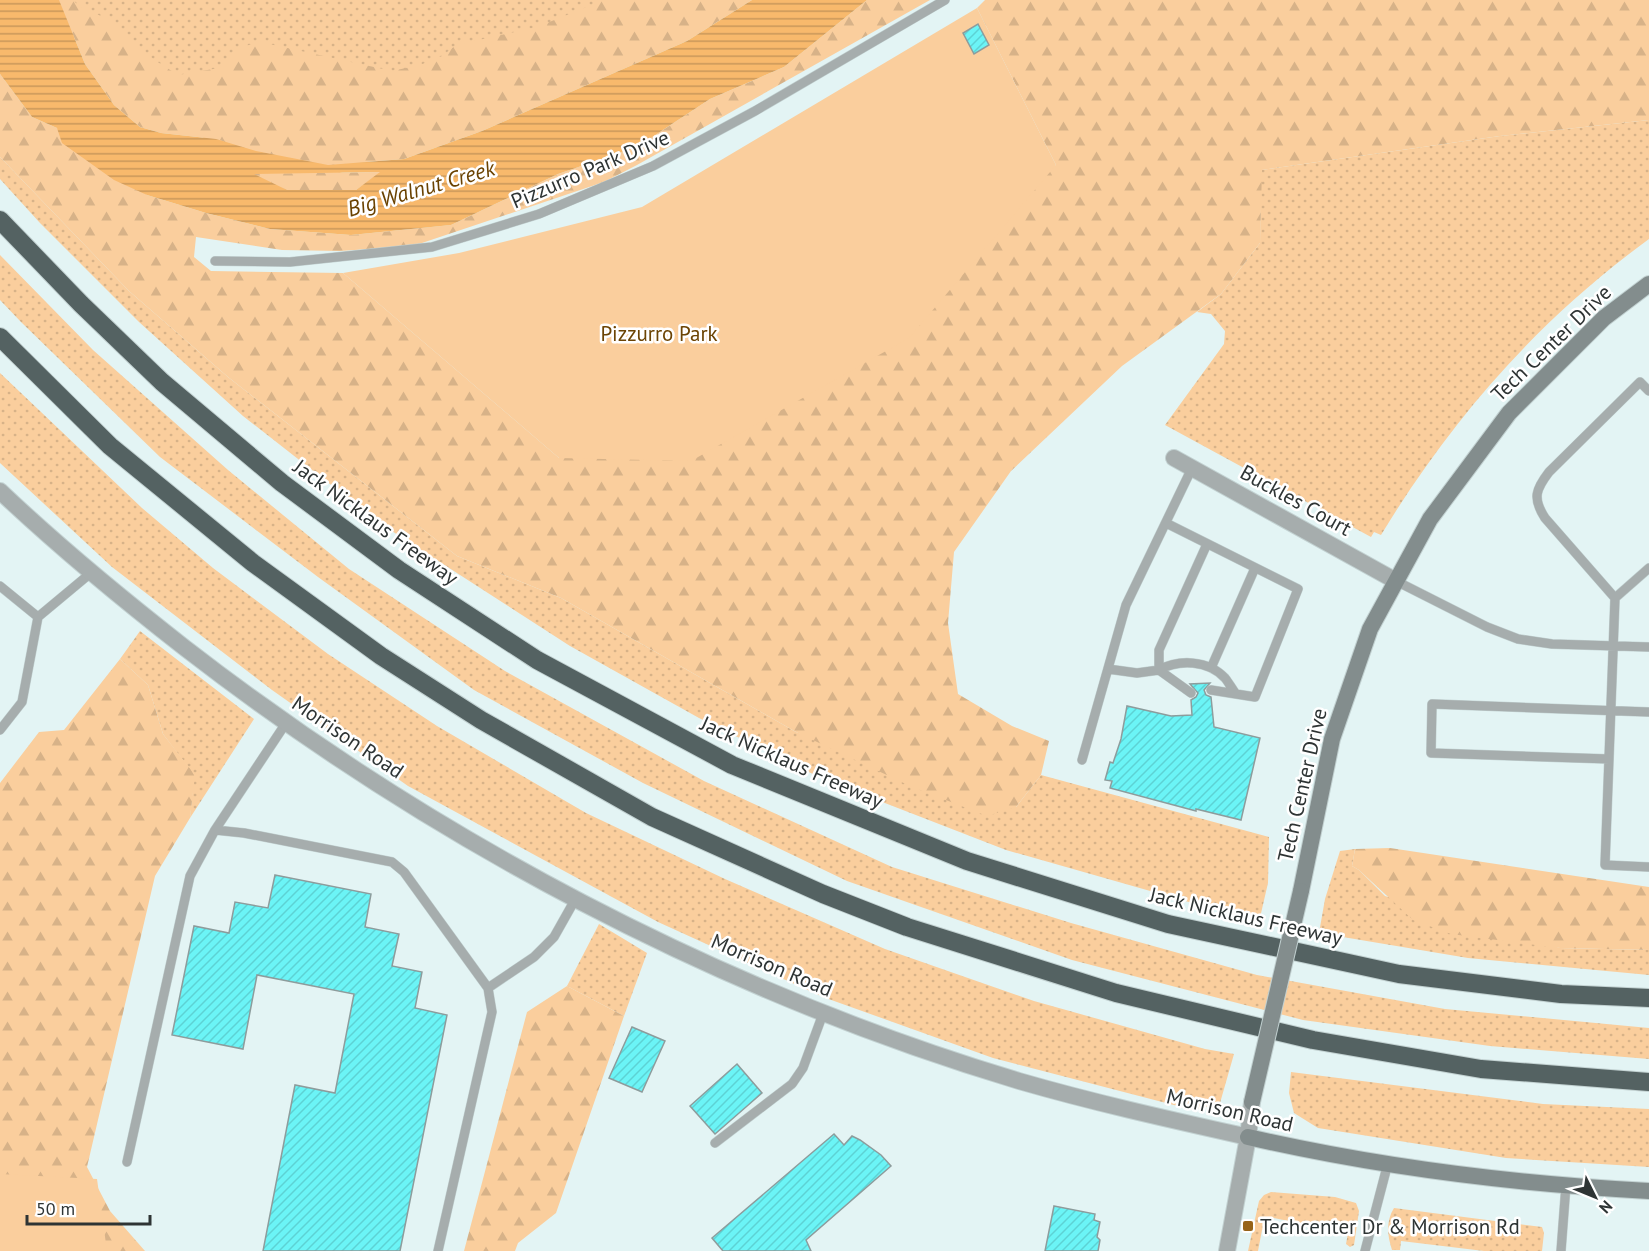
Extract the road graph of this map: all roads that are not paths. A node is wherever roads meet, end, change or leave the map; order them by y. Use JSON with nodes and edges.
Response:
{"nodes":[{"id":1,"x":945,"y":0,"type":"edge"},
{"id":2,"x":0,"y":220,"type":"edge"},
{"id":3,"x":215,"y":261,"type":"dead end"},
{"id":4,"x":1649,"y":284,"type":"edge"},
{"id":5,"x":0,"y":337,"type":"edge"},
{"id":6,"x":1649,"y":374,"type":"edge"},
{"id":7,"x":1640,"y":382,"type":"junction"},
{"id":8,"x":1649,"y":391,"type":"edge"},
{"id":9,"x":1174,"y":458,"type":"dead end"},
{"id":10,"x":1192,"y":468,"type":"junction"},
{"id":11,"x":0,"y":491,"type":"edge"},
{"id":12,"x":1166,"y":523,"type":"junction"},
{"id":13,"x":1207,"y":544,"type":"junction"},
{"id":14,"x":1255,"y":568,"type":"junction"},
{"id":15,"x":1649,"y":568,"type":"edge"},
{"id":16,"x":92,"y":572,"type":"junction"},
{"id":17,"x":1396,"y":581,"type":"junction"},
{"id":18,"x":0,"y":586,"type":"edge"},
{"id":19,"x":1615,"y":598,"type":"junction"},
{"id":20,"x":38,"y":616,"type":"junction"},
{"id":21,"x":1614,"y":646,"type":"junction"},
{"id":22,"x":1649,"y":647,"type":"edge"},
{"id":23,"x":1211,"y":668,"type":"junction"},
{"id":24,"x":1108,"y":669,"type":"junction"},
{"id":25,"x":1159,"y":669,"type":"junction"},
{"id":26,"x":1211,"y":690,"type":"dead end"},
{"id":27,"x":1191,"y":693,"type":"dead end"},
{"id":28,"x":1236,"y":694,"type":"junction"},
{"id":29,"x":1611,"y":710,"type":"junction"},
{"id":30,"x":1649,"y":712,"type":"edge"},
{"id":31,"x":286,"y":723,"type":"junction"},
{"id":32,"x":0,"y":730,"type":"edge"},
{"id":33,"x":1609,"y":759,"type":"junction"},
{"id":34,"x":1082,"y":760,"type":"dead end"},
{"id":35,"x":215,"y":830,"type":"junction"},
{"id":36,"x":1649,"y":867,"type":"edge"},
{"id":37,"x":576,"y":898,"type":"junction"},
{"id":38,"x":488,"y":988,"type":"junction"},
{"id":39,"x":1649,"y":998,"type":"edge"},
{"id":40,"x":824,"y":1011,"type":"junction"},
{"id":41,"x":1649,"y":1082,"type":"edge"},
{"id":42,"x":1252,"y":1102,"type":"joint"},
{"id":43,"x":1248,"y":1137,"type":"junction"},
{"id":44,"x":715,"y":1143,"type":"dead end"},
{"id":45,"x":127,"y":1162,"type":"dead end"},
{"id":46,"x":1388,"y":1163,"type":"junction"},
{"id":47,"x":1566,"y":1185,"type":"junction"},
{"id":48,"x":1649,"y":1191,"type":"edge"},
{"id":49,"x":438,"y":1251,"type":"edge"},
{"id":50,"x":1227,"y":1251,"type":"edge"},
{"id":51,"x":1365,"y":1251,"type":"edge"},
{"id":52,"x":1561,"y":1251,"type":"edge"}],
"edges":[{"from":1,"to":3,"type":"lane","name":"Pizzurro Park Drive"},
{"from":2,"to":39,"type":"highway","name":"Jack Nicklaus Freeway"},
{"from":4,"to":17,"type":"main road","name":"Tech Center Drive"},
{"from":5,"to":41,"type":"highway"},
{"from":6,"to":7,"type":"lane"},
{"from":7,"to":8,"type":"lane"},
{"from":7,"to":19,"type":"lane"},
{"from":9,"to":10,"type":"street","name":"Buckles Court"},
{"from":10,"to":12,"type":"lane"},
{"from":10,"to":17,"type":"street","name":"Buckles Court"},
{"from":11,"to":16,"type":"street","name":"Morrison Road"},
{"from":12,"to":13,"type":"lane"},
{"from":12,"to":24,"type":"lane"},
{"from":13,"to":14,"type":"lane"},
{"from":13,"to":25,"type":"lane"},
{"from":14,"to":23,"type":"lane"},
{"from":14,"to":28,"type":"lane"},
{"from":15,"to":19,"type":"lane"},
{"from":16,"to":20,"type":"lane"},
{"from":16,"to":31,"type":"street","name":"Morrison Road"},
{"from":17,"to":21,"type":"lane"},
{"from":17,"to":42,"type":"main road","name":"Tech Center Drive","bridge":true},
{"from":18,"to":20,"type":"lane"},
{"from":19,"to":21,"type":"lane"},
{"from":20,"to":32,"type":"lane"},
{"from":21,"to":22,"type":"lane"},
{"from":21,"to":29,"type":"lane"},
{"from":23,"to":25,"type":"lane"},
{"from":23,"to":28,"type":"lane"},
{"from":24,"to":25,"type":"lane"},
{"from":24,"to":34,"type":"lane"},
{"from":25,"to":27,"type":"lane"},
{"from":26,"to":28,"type":"lane"},
{"from":29,"to":30,"type":"lane"},
{"from":29,"to":33,"type":"lane"},
{"from":29,"to":33,"type":"lane"},
{"from":31,"to":35,"type":"lane"},
{"from":31,"to":37,"type":"street","name":"Morrison Road"},
{"from":33,"to":36,"type":"lane"},
{"from":35,"to":38,"type":"lane"},
{"from":35,"to":45,"type":"lane"},
{"from":37,"to":38,"type":"lane"},
{"from":37,"to":40,"type":"street","name":"Morrison Road"},
{"from":38,"to":49,"type":"lane"},
{"from":40,"to":43,"type":"street","name":"Morrison Road"},
{"from":40,"to":44,"type":"lane"},
{"from":42,"to":43,"type":"street","name":"Tech Center Drive"},
{"from":43,"to":46,"type":"main road","name":"Morrison Road"},
{"from":43,"to":50,"type":"street","name":"Tech Center Drive"},
{"from":46,"to":47,"type":"main road","name":"Morrison Road"},
{"from":46,"to":51,"type":"lane"},
{"from":47,"to":48,"type":"main road","name":"Morrison Road"},
{"from":47,"to":52,"type":"lane"}]}
